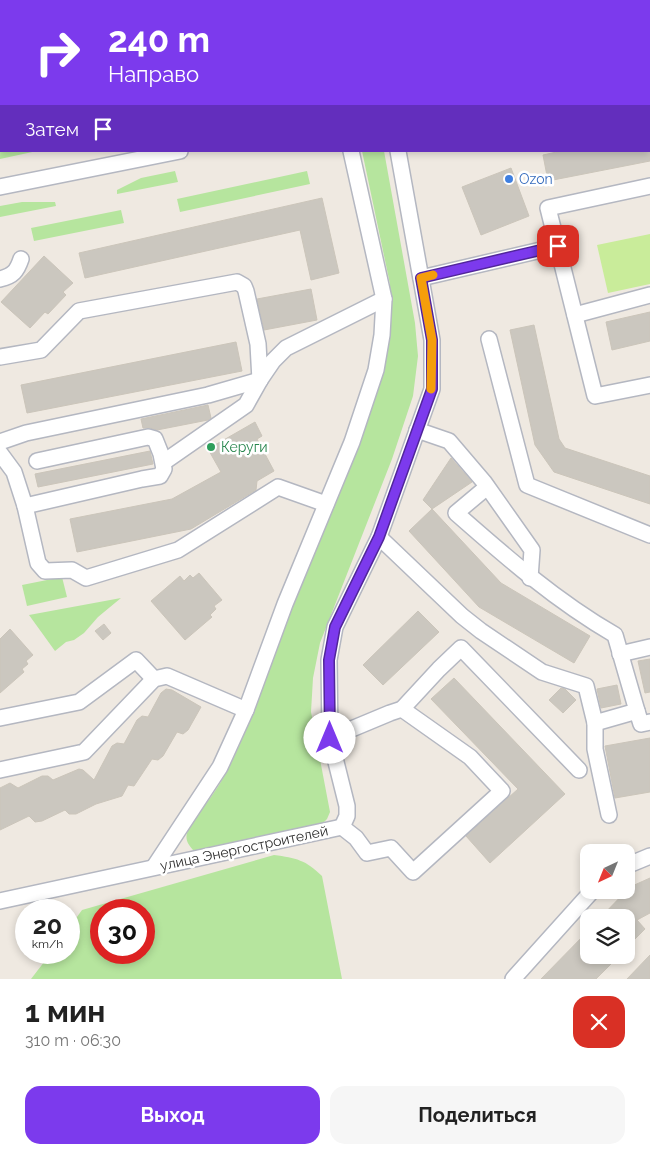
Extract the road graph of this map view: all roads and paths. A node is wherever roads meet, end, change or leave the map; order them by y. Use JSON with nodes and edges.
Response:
{"nodes":[{"id":1,"x":175,"y":152,"type":"edge"},
{"id":2,"x":351,"y":152,"type":"edge"},
{"id":3,"x":398,"y":152,"type":"edge"},
{"id":4,"x":650,"y":186,"type":"edge"},
{"id":5,"x":0,"y":187,"type":"edge"},
{"id":6,"x":558,"y":246,"type":"junction"},
{"id":7,"x":21,"y":259,"type":"dead end"},
{"id":8,"x":421,"y":278,"type":"junction"},
{"id":9,"x":0,"y":279,"type":"edge"},
{"id":10,"x":650,"y":295,"type":"edge"},
{"id":11,"x":384,"y":299,"type":"junction"},
{"id":12,"x":575,"y":315,"type":"junction"},
{"id":13,"x":489,"y":339,"type":"dead end"},
{"id":14,"x":0,"y":357,"type":"edge"},
{"id":15,"x":260,"y":380,"type":"junction"},
{"id":16,"x":650,"y":385,"type":"edge"},
{"id":17,"x":417,"y":430,"type":"junction"},
{"id":18,"x":0,"y":442,"type":"edge"},
{"id":19,"x":0,"y":453,"type":"edge"},
{"id":20,"x":37,"y":461,"type":"dead end"},
{"id":21,"x":164,"y":462,"type":"junction"},
{"id":22,"x":487,"y":487,"type":"junction"},
{"id":23,"x":23,"y":499,"type":"junction"},
{"id":24,"x":326,"y":504,"type":"junction"},
{"id":25,"x":650,"y":535,"type":"edge"},
{"id":26,"x":379,"y":537,"type":"junction"},
{"id":27,"x":530,"y":578,"type":"junction"},
{"id":28,"x":650,"y":646,"type":"edge"},
{"id":29,"x":620,"y":654,"type":"junction"},
{"id":30,"x":154,"y":679,"type":"junction"},
{"id":31,"x":402,"y":709,"type":"junction"},
{"id":32,"x":246,"y":710,"type":"junction"},
{"id":33,"x":637,"y":711,"type":"junction"},
{"id":34,"x":0,"y":718,"type":"edge"},
{"id":35,"x":650,"y":722,"type":"edge"},
{"id":36,"x":595,"y":723,"type":"junction"},
{"id":37,"x":330,"y":738,"type":"junction"},
{"id":38,"x":0,"y":770,"type":"edge"},
{"id":39,"x":579,"y":770,"type":"dead end"},
{"id":40,"x":609,"y":815,"type":"dead end"},
{"id":41,"x":342,"y":827,"type":"junction"},
{"id":42,"x":179,"y":829,"type":"junction"},
{"id":43,"x":650,"y":856,"type":"edge"},
{"id":44,"x":202,"y":857,"type":"junction"},
{"id":45,"x":635,"y":862,"type":"edge"},
{"id":46,"x":154,"y":867,"type":"junction"},
{"id":47,"x":586,"y":899,"type":"edge"},
{"id":48,"x":0,"y":901,"type":"edge"},
{"id":49,"x":513,"y":979,"type":"edge"}],
"edges":[{"from":1,"to":5,"type":"street"},
{"from":2,"to":11,"type":"street","name":"улица Энергостроителей"},
{"from":3,"to":8,"type":"street","name":"улица Энергостроителей"},
{"from":4,"to":6,"type":"street"},
{"from":6,"to":8,"type":"street"},
{"from":6,"to":12,"type":"street"},
{"from":7,"to":9,"type":"street"},
{"from":8,"to":17,"type":"street","name":"улица Энергостроителей"},
{"from":10,"to":12,"type":"street"},
{"from":11,"to":15,"type":"street"},
{"from":11,"to":24,"type":"street","name":"улица Энергостроителей"},
{"from":12,"to":16,"type":"street"},
{"from":13,"to":25,"type":"street"},
{"from":14,"to":15,"type":"street"},
{"from":15,"to":18,"type":"street"},
{"from":15,"to":21,"type":"street"},
{"from":17,"to":22,"type":"street"},
{"from":17,"to":26,"type":"street","name":"улица Энергостроителей"},
{"from":19,"to":23,"type":"street"},
{"from":20,"to":21,"type":"street"},
{"from":21,"to":23,"type":"street"},
{"from":22,"to":27,"type":"street"},
{"from":22,"to":27,"type":"street"},
{"from":23,"to":24,"type":"street"},
{"from":24,"to":32,"type":"street","name":"улица Энергостроителей"},
{"from":26,"to":36,"type":"street"},
{"from":26,"to":37,"type":"street","name":"улица Энергостроителей"},
{"from":27,"to":29,"type":"street"},
{"from":28,"to":29,"type":"street"},
{"from":29,"to":33,"type":"street"},
{"from":30,"to":32,"type":"street"},
{"from":30,"to":34,"type":"street"},
{"from":30,"to":38,"type":"street"},
{"from":31,"to":37,"type":"street"},
{"from":31,"to":39,"type":"street"},
{"from":31,"to":41,"type":"street"},
{"from":32,"to":42,"type":"street","name":"улица Энергостроителей"},
{"from":33,"to":35,"type":"street"},
{"from":33,"to":36,"type":"street"},
{"from":36,"to":40,"type":"street"},
{"from":37,"to":41,"type":"street","name":"улица Энергостроителей"},
{"from":41,"to":44,"type":"street","name":"улица Энергостроителей"},
{"from":42,"to":44,"type":"street"},
{"from":42,"to":46,"type":"street","name":"улица Энергостроителей"},
{"from":43,"to":45,"type":"street"},
{"from":44,"to":46,"type":"street","name":"улица Энергостроителей"},
{"from":46,"to":48,"type":"street"},
{"from":47,"to":49,"type":"street"}]}
